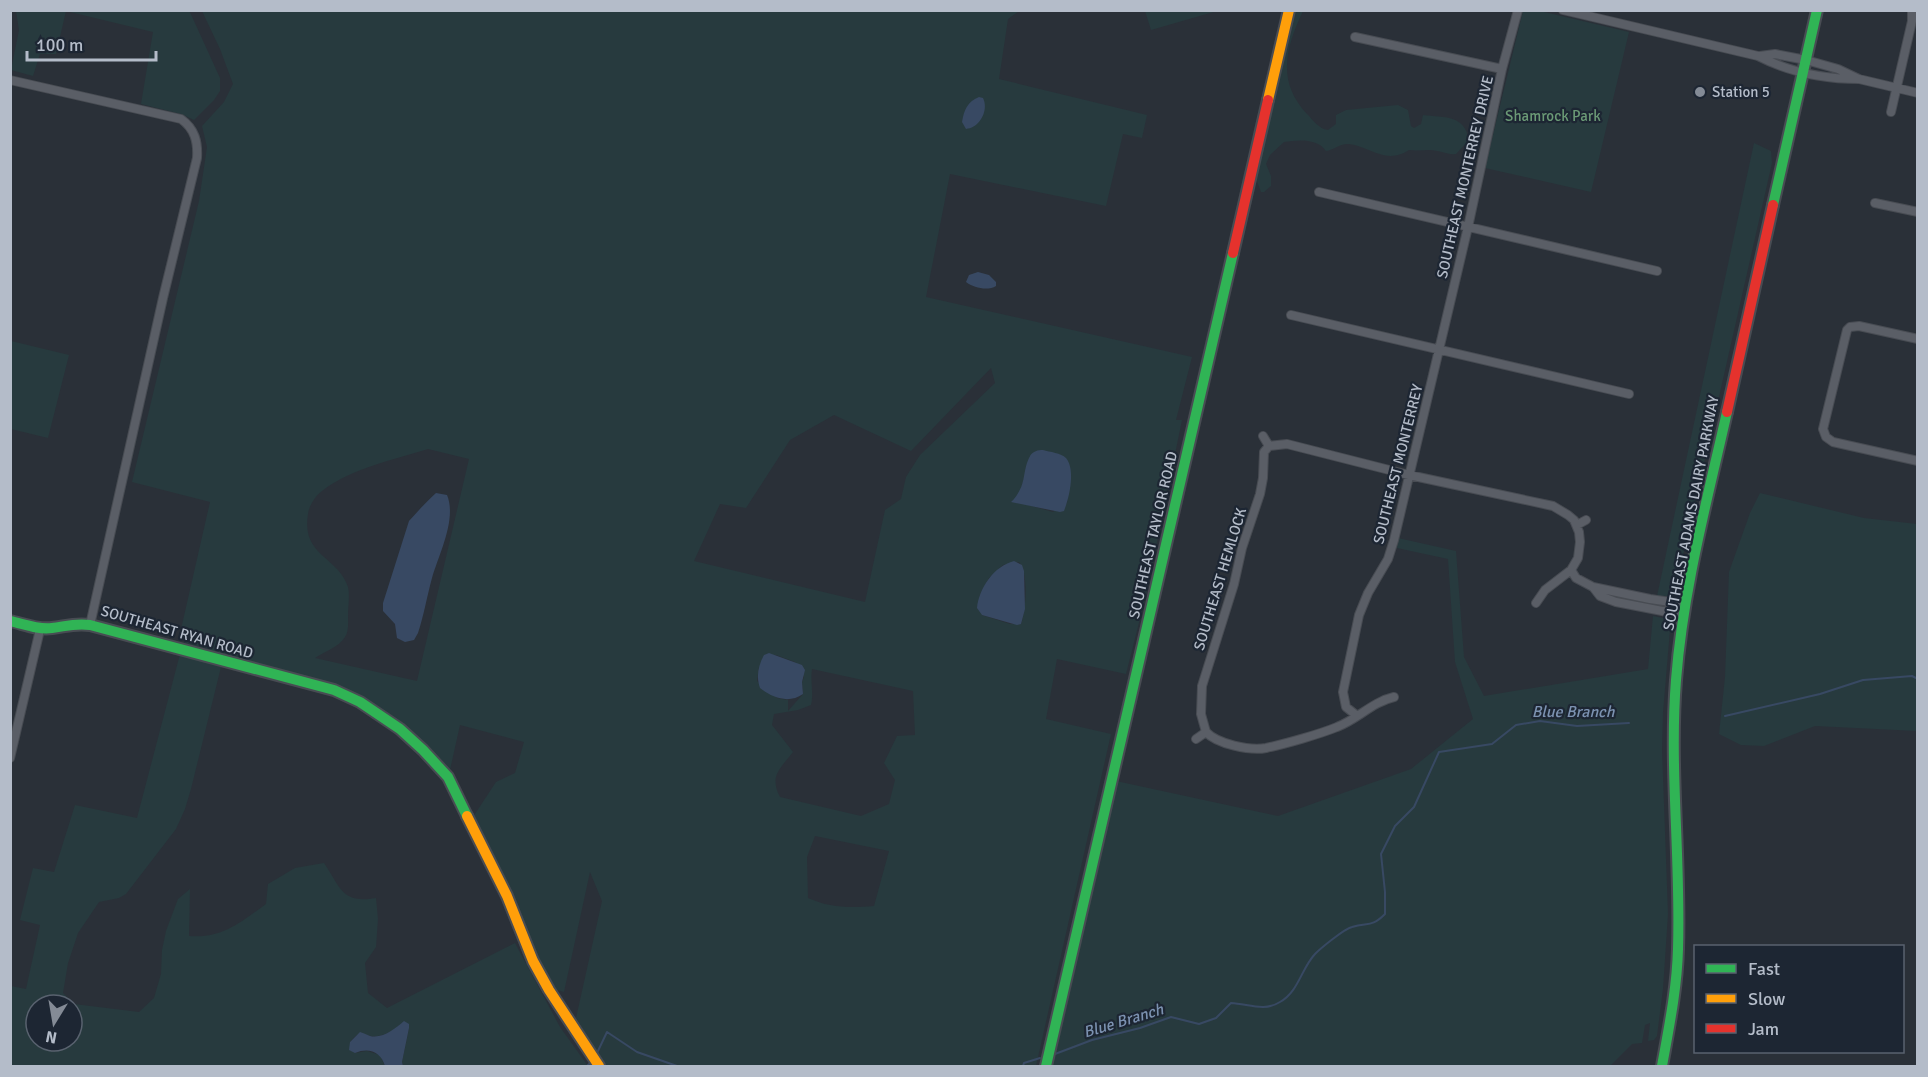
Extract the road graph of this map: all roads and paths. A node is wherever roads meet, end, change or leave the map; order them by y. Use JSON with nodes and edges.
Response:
{"nodes":[{"id":1,"x":1289,"y":10,"type":"edge"},
{"id":2,"x":1518,"y":10,"type":"edge"},
{"id":3,"x":1563,"y":10,"type":"edge"},
{"id":4,"x":1817,"y":10,"type":"edge"},
{"id":5,"x":1912,"y":10,"type":"edge"},
{"id":6,"x":1355,"y":37,"type":"dead end"},
{"id":7,"x":1758,"y":56,"type":"junction"},
{"id":8,"x":1806,"y":60,"type":"junction"},
{"id":9,"x":1502,"y":69,"type":"junction"},
{"id":10,"x":1803,"y":74,"type":"junction"},
{"id":11,"x":1859,"y":79,"type":"junction"},
{"id":12,"x":10,"y":80,"type":"edge"},
{"id":13,"x":1897,"y":88,"type":"junction"},
{"id":14,"x":1917,"y":93,"type":"edge"},
{"id":15,"x":1891,"y":112,"type":"dead end"},
{"id":16,"x":1319,"y":192,"type":"dead end"},
{"id":17,"x":1875,"y":203,"type":"dead end"},
{"id":18,"x":1917,"y":212,"type":"edge"},
{"id":19,"x":1468,"y":227,"type":"junction"},
{"id":20,"x":1657,"y":271,"type":"dead end"},
{"id":21,"x":1291,"y":315,"type":"dead end"},
{"id":22,"x":1917,"y":339,"type":"edge"},
{"id":23,"x":1440,"y":349,"type":"junction"},
{"id":24,"x":1629,"y":394,"type":"dead end"},
{"id":25,"x":1263,"y":436,"type":"dead end"},
{"id":26,"x":1269,"y":446,"type":"junction"},
{"id":27,"x":1917,"y":461,"type":"edge"},
{"id":28,"x":1409,"y":474,"type":"junction"},
{"id":29,"x":1586,"y":520,"type":"dead end"},
{"id":30,"x":1578,"y":525,"type":"junction"},
{"id":31,"x":1571,"y":570,"type":"junction"},
{"id":32,"x":1536,"y":603,"type":"dead end"},
{"id":33,"x":1683,"y":609,"type":"junction"},
{"id":34,"x":10,"y":621,"type":"edge"},
{"id":35,"x":90,"y":625,"type":"junction"},
{"id":36,"x":39,"y":628,"type":"junction"},
{"id":37,"x":1394,"y":697,"type":"dead end"},
{"id":38,"x":1356,"y":715,"type":"junction"},
{"id":39,"x":1206,"y":732,"type":"junction"},
{"id":40,"x":1196,"y":739,"type":"dead end"},
{"id":41,"x":10,"y":758,"type":"edge"},
{"id":42,"x":598,"y":1066,"type":"edge"},
{"id":43,"x":1046,"y":1066,"type":"edge"},
{"id":44,"x":1662,"y":1066,"type":"edge"}],
"edges":[{"from":1,"to":43,"type":"street","name":"SOUTHEAST TAYLOR ROAD"},
{"from":2,"to":9,"type":"street","name":"SOUTHEAST MONTERREY DRIVE"},
{"from":3,"to":7,"type":"street"},
{"from":4,"to":8,"type":"street","name":"SOUTHEAST ADAMS DAIRY PARKWAY"},
{"from":5,"to":13,"type":"street"},
{"from":6,"to":9,"type":"street"},
{"from":7,"to":8,"type":"street"},
{"from":7,"to":10,"type":"street"},
{"from":8,"to":10,"type":"street","name":"SOUTHEAST ADAMS DAIRY PARKWAY"},
{"from":8,"to":11,"type":"street"},
{"from":9,"to":19,"type":"street","name":"SOUTHEAST MONTERREY DRIVE"},
{"from":10,"to":11,"type":"street"},
{"from":10,"to":33,"type":"street","name":"SOUTHEAST ADAMS DAIRY PARKWAY"},
{"from":11,"to":13,"type":"street"},
{"from":12,"to":35,"type":"street","name":"SOUTHEAST RYAN ROAD"},
{"from":13,"to":14,"type":"street"},
{"from":13,"to":15,"type":"street"},
{"from":16,"to":19,"type":"street"},
{"from":17,"to":18,"type":"street"},
{"from":19,"to":20,"type":"street"},
{"from":19,"to":23,"type":"street","name":"SOUTHEAST MONTERREY DRIVE"},
{"from":21,"to":23,"type":"street"},
{"from":22,"to":27,"type":"street"},
{"from":23,"to":24,"type":"street"},
{"from":23,"to":28,"type":"street","name":"SOUTHEAST MONTERREY"},
{"from":25,"to":26,"type":"street"},
{"from":26,"to":28,"type":"street"},
{"from":26,"to":39,"type":"street","name":"SOUTHEAST HEMLOCK"},
{"from":28,"to":30,"type":"street"},
{"from":28,"to":38,"type":"street","name":"SOUTHEAST MONTERREY"},
{"from":29,"to":30,"type":"street"},
{"from":30,"to":31,"type":"street"},
{"from":31,"to":32,"type":"street"},
{"from":31,"to":33,"type":"street"},
{"from":33,"to":44,"type":"street","name":"SOUTHEAST ADAMS DAIRY PARKWAY"},
{"from":34,"to":36,"type":"street"},
{"from":35,"to":36,"type":"street"},
{"from":35,"to":42,"type":"street","name":"SOUTHEAST RYAN ROAD"},
{"from":36,"to":41,"type":"street"},
{"from":37,"to":38,"type":"street"},
{"from":38,"to":39,"type":"street"},
{"from":39,"to":40,"type":"street"}]}
